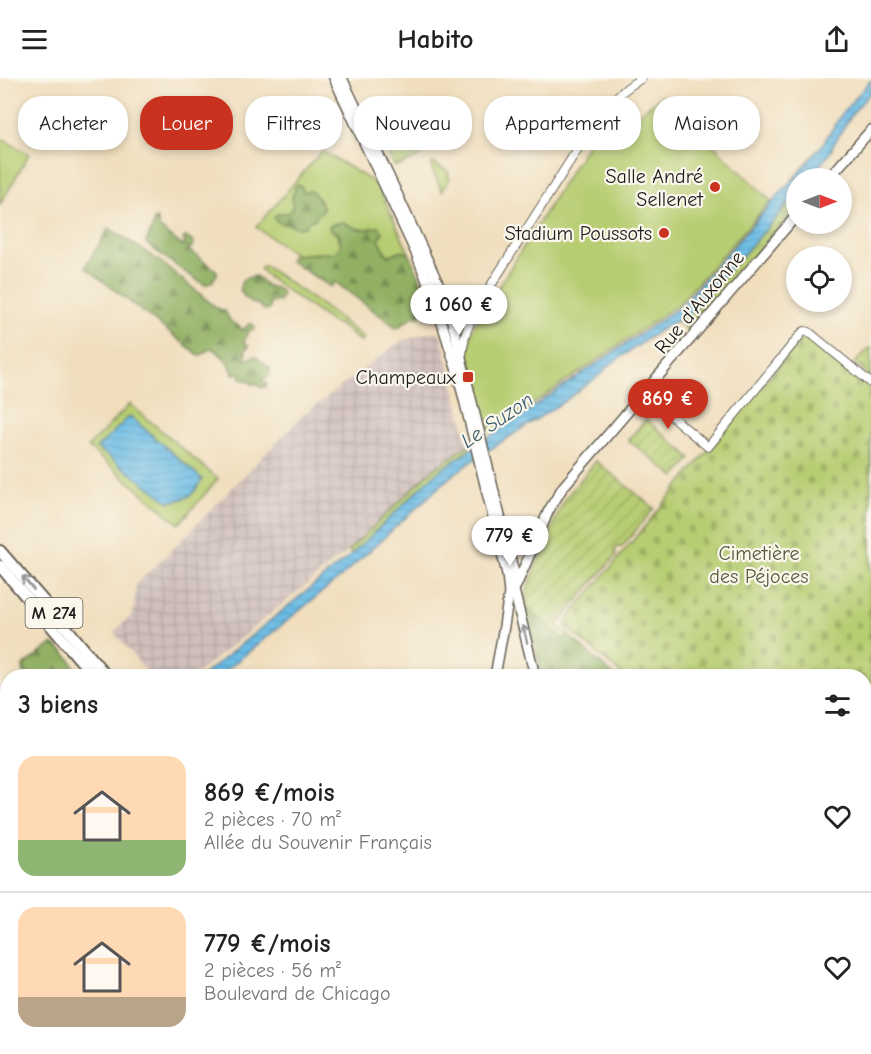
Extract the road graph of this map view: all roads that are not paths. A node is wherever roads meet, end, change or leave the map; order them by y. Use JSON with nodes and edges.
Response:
{"nodes":[{"id":1,"x":334,"y":78,"type":"edge"},
{"id":2,"x":342,"y":78,"type":"edge"},
{"id":3,"x":641,"y":78,"type":"edge"},
{"id":4,"x":871,"y":130,"type":"edge"},
{"id":5,"x":838,"y":168,"type":"edge"},
{"id":6,"x":786,"y":228,"type":"edge"},
{"id":7,"x":420,"y":262,"type":"junction"},
{"id":8,"x":488,"y":290,"type":"junction"},
{"id":9,"x":451,"y":317,"type":"junction"},
{"id":10,"x":441,"y":318,"type":"junction"},
{"id":11,"x":471,"y":320,"type":"junction"},
{"id":12,"x":462,"y":360,"type":"junction"},
{"id":13,"x":871,"y":383,"type":"edge"},
{"id":14,"x":645,"y":394,"type":"junction"},
{"id":15,"x":477,"y":440,"type":"junction"},
{"id":16,"x":482,"y":459,"type":"junction"},
{"id":17,"x":500,"y":548,"type":"junction"},
{"id":18,"x":0,"y":551,"type":"edge"},
{"id":19,"x":530,"y":553,"type":"junction"},
{"id":20,"x":509,"y":555,"type":"junction"},
{"id":21,"x":0,"y":566,"type":"edge"},
{"id":22,"x":514,"y":591,"type":"junction"},
{"id":23,"x":504,"y":626,"type":"junction"},
{"id":24,"x":88,"y":669,"type":"edge"},
{"id":25,"x":100,"y":669,"type":"edge"},
{"id":26,"x":496,"y":669,"type":"edge"},
{"id":27,"x":533,"y":669,"type":"edge"}],
"edges":[{"from":1,"to":7,"type":"main road"},
{"from":2,"to":9,"type":"main road"},
{"from":3,"to":8,"type":"street"},
{"from":4,"to":5,"type":"main road"},
{"from":6,"to":14,"type":"main road","name":"Rue d'Auxonne"},
{"from":7,"to":9,"type":"street"},
{"from":7,"to":10,"type":"main road"},
{"from":8,"to":9,"type":"street"},
{"from":8,"to":11,"type":"street"},
{"from":9,"to":10,"type":"main road"},
{"from":9,"to":11,"type":"street"},
{"from":9,"to":12,"type":"main road"},
{"from":10,"to":12,"type":"street"},
{"from":10,"to":15,"type":"main road"},
{"from":11,"to":12,"type":"street"},
{"from":12,"to":15,"type":"main road"},
{"from":13,"to":14,"type":"street"},
{"from":14,"to":19,"type":"main road","name":"Rue d'Auxonne"},
{"from":15,"to":16,"type":"main road"},
{"from":16,"to":17,"type":"main road"},
{"from":16,"to":20,"type":"main road"},
{"from":17,"to":22,"type":"main road"},
{"from":17,"to":23,"type":"main road"},
{"from":25,"to":18,"type":"highway","number":"M 274","one_way":true},
{"from":19,"to":20,"type":"main road"},
{"from":19,"to":22,"type":"main road","name":"Rue d'Auxonne"},
{"from":20,"to":22,"type":"main road"},
{"from":21,"to":24,"type":"highway","number":"M 274"},
{"from":22,"to":23,"type":"main road","name":"Rue d'Auxonne"},
{"from":27,"to":22,"type":"main road","one_way":true},
{"from":23,"to":26,"type":"main road"}]}
